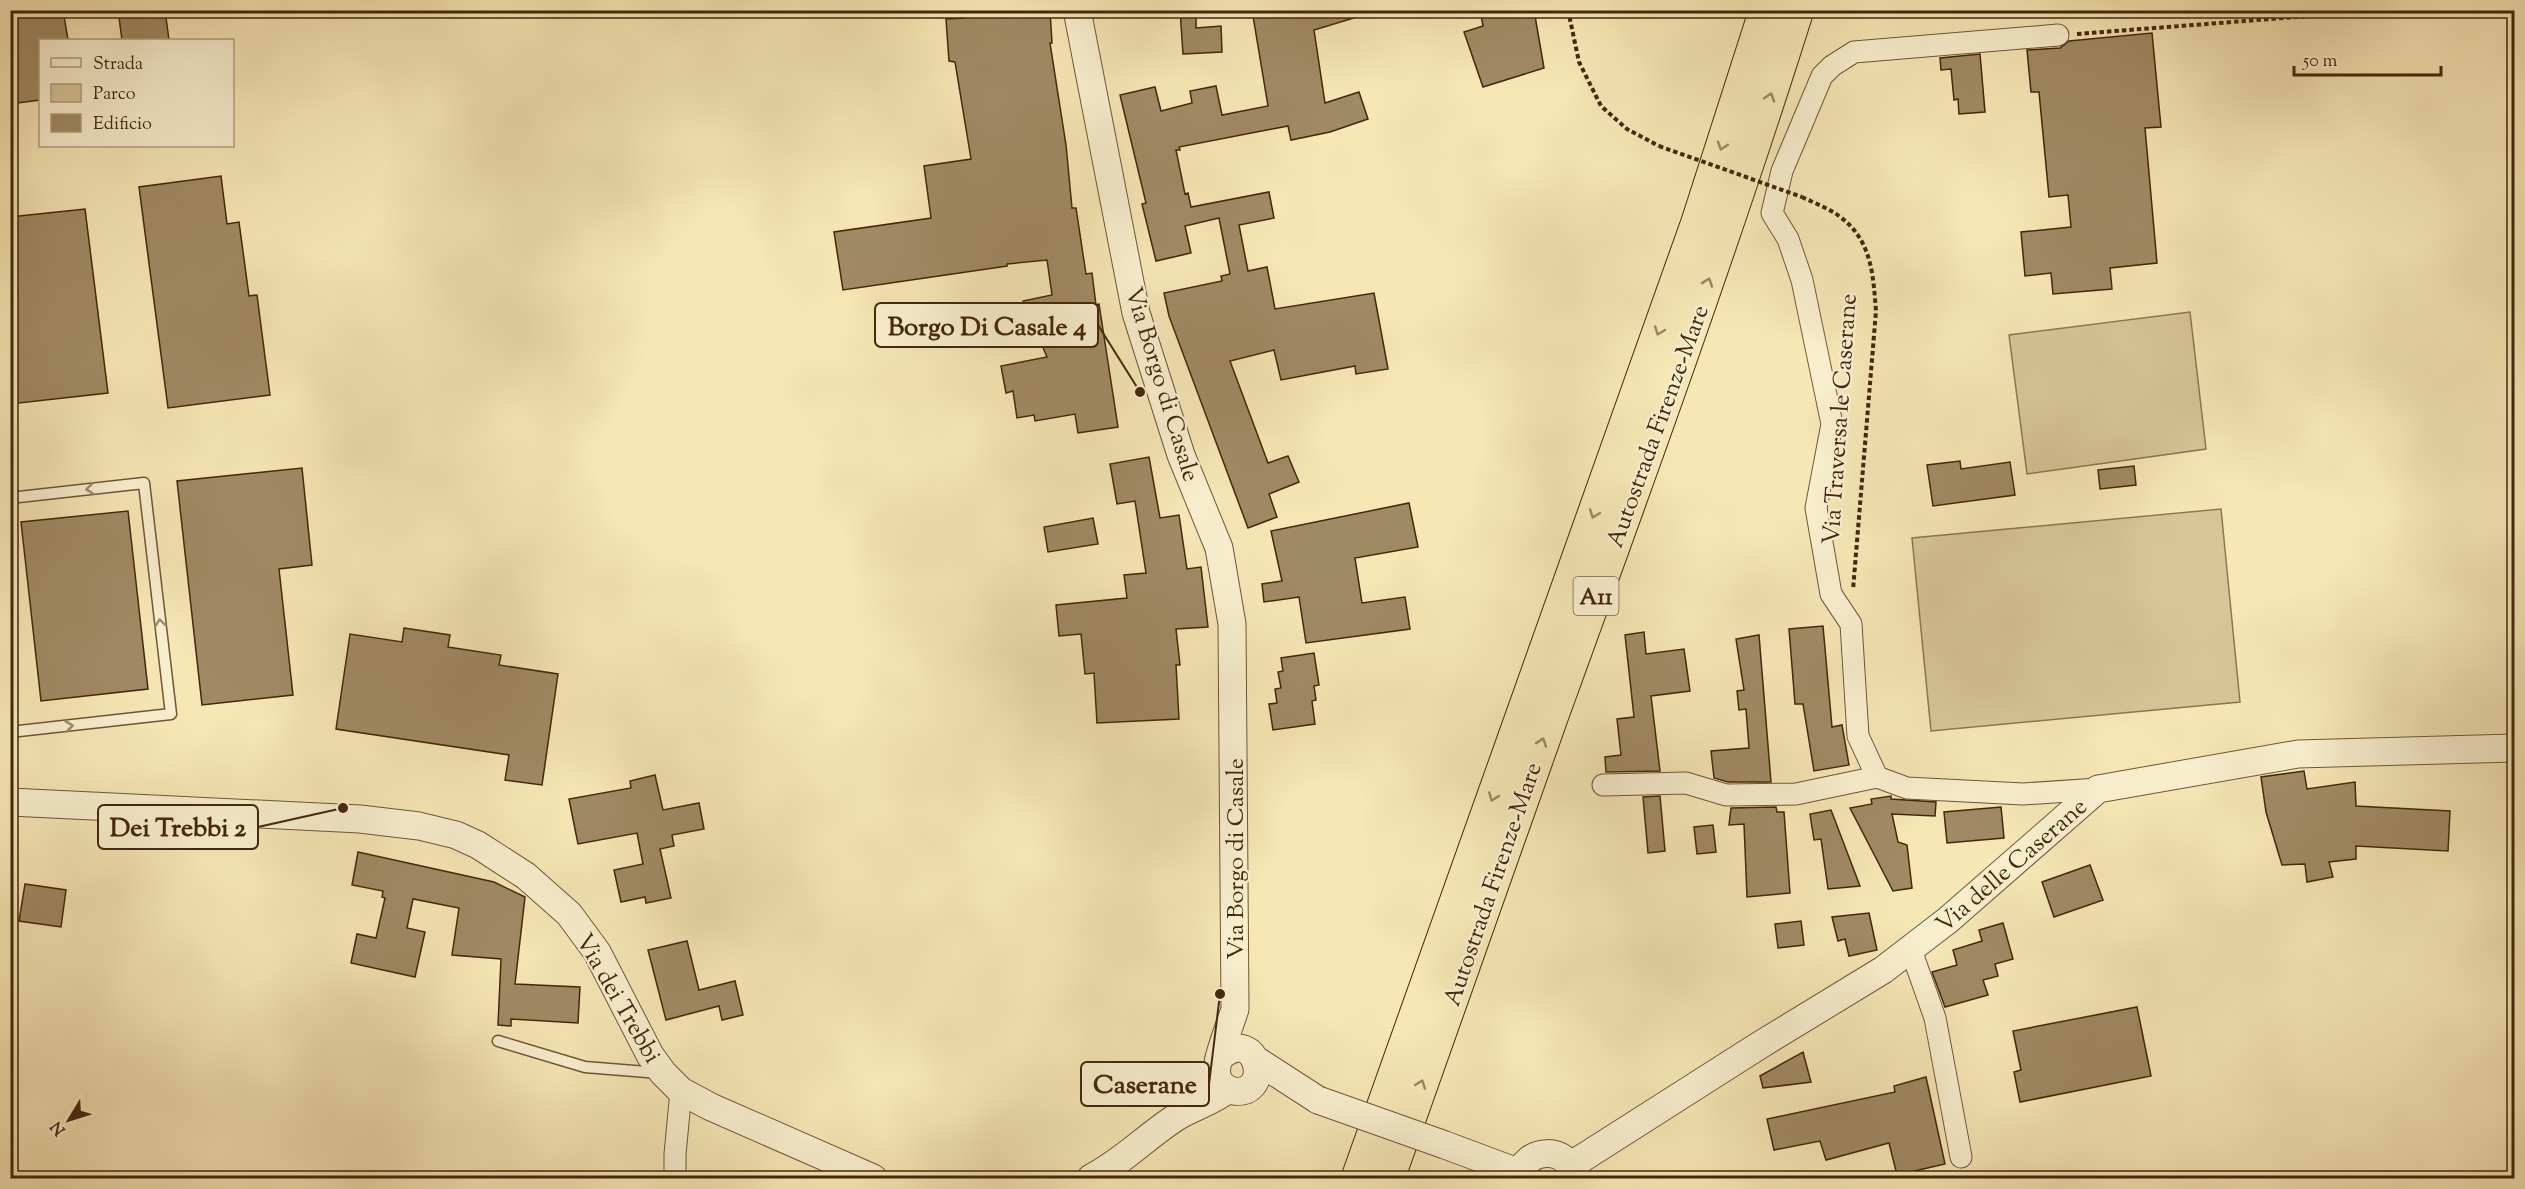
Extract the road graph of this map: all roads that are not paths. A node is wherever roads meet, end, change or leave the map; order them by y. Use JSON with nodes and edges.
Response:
{"nodes":[{"id":1,"x":1077,"y":10,"type":"edge"},
{"id":2,"x":1766,"y":10,"type":"edge"},
{"id":3,"x":1797,"y":10,"type":"edge"},
{"id":4,"x":2058,"y":35,"type":"road end"},
{"id":5,"x":10,"y":498,"type":"edge"},
{"id":6,"x":10,"y":732,"type":"edge"},
{"id":7,"x":2514,"y":748,"type":"edge"},
{"id":8,"x":1877,"y":777,"type":"junction"},
{"id":9,"x":1603,"y":785,"type":"dead end"},
{"id":10,"x":2098,"y":789,"type":"junction"},
{"id":11,"x":10,"y":802,"type":"edge"},
{"id":12,"x":1911,"y":950,"type":"junction"},
{"id":13,"x":1235,"y":1009,"type":"junction"},
{"id":14,"x":498,"y":1041,"type":"dead end"},
{"id":15,"x":1402,"y":1052,"type":"junction"},
{"id":16,"x":1253,"y":1057,"type":"junction"},
{"id":17,"x":1228,"y":1075,"type":"junction"},
{"id":18,"x":672,"y":1082,"type":"junction"},
{"id":19,"x":1318,"y":1100,"type":"junction"},
{"id":20,"x":1961,"y":1157,"type":"dead end"},
{"id":21,"x":1573,"y":1172,"type":"edge"},
{"id":22,"x":1519,"y":1176,"type":"edge"},
{"id":23,"x":675,"y":1179,"type":"edge"},
{"id":24,"x":873,"y":1179,"type":"edge"},
{"id":25,"x":1091,"y":1179,"type":"edge"},
{"id":26,"x":1340,"y":1179,"type":"edge"},
{"id":27,"x":1358,"y":1179,"type":"edge"},
{"id":28,"x":1388,"y":1179,"type":"edge"}],
"edges":[{"from":1,"to":13,"type":"street","name":"Via Borgo di Casale"},
{"from":2,"to":15,"type":"highway","name":"Autostrada Firenze-Mare","number":"A11","one_way":true},
{"from":28,"to":3,"type":"highway","name":"Autostrada Firenze-Mare","number":"A11","one_way":true},
{"from":4,"to":8,"type":"street"},
{"from":6,"to":5,"type":"lane","one_way":true},
{"from":7,"to":10,"type":"street","name":"Via delle Caserane"},
{"from":8,"to":9,"type":"street"},
{"from":8,"to":10,"type":"street"},
{"from":10,"to":12,"type":"street","name":"Via delle Caserane"},
{"from":11,"to":18,"type":"street","name":"Via dei Trebbi"},
{"from":12,"to":20,"type":"street"},
{"from":12,"to":21,"type":"street","name":"Via delle Caserane"},
{"from":13,"to":16,"type":"street","name":"Via Borgo di Casale"},
{"from":13,"to":17,"type":"street","name":"Via Borgo di Casale"},
{"from":14,"to":18,"type":"lane"},
{"from":15,"to":26,"type":"highway"},
{"from":15,"to":27,"type":"highway","name":"Autostrada Firenze-Mare","number":"A11"},
{"from":16,"to":17,"type":"street"},
{"from":16,"to":19,"type":"street"},
{"from":17,"to":19,"type":"street"},
{"from":17,"to":25,"type":"street"},
{"from":18,"to":23,"type":"street"},
{"from":18,"to":24,"type":"street","name":"Via dei Trebbi"},
{"from":19,"to":22,"type":"street","bridge":true},
{"from":21,"to":22,"type":"street","name":"Via delle Caserane"}]}
